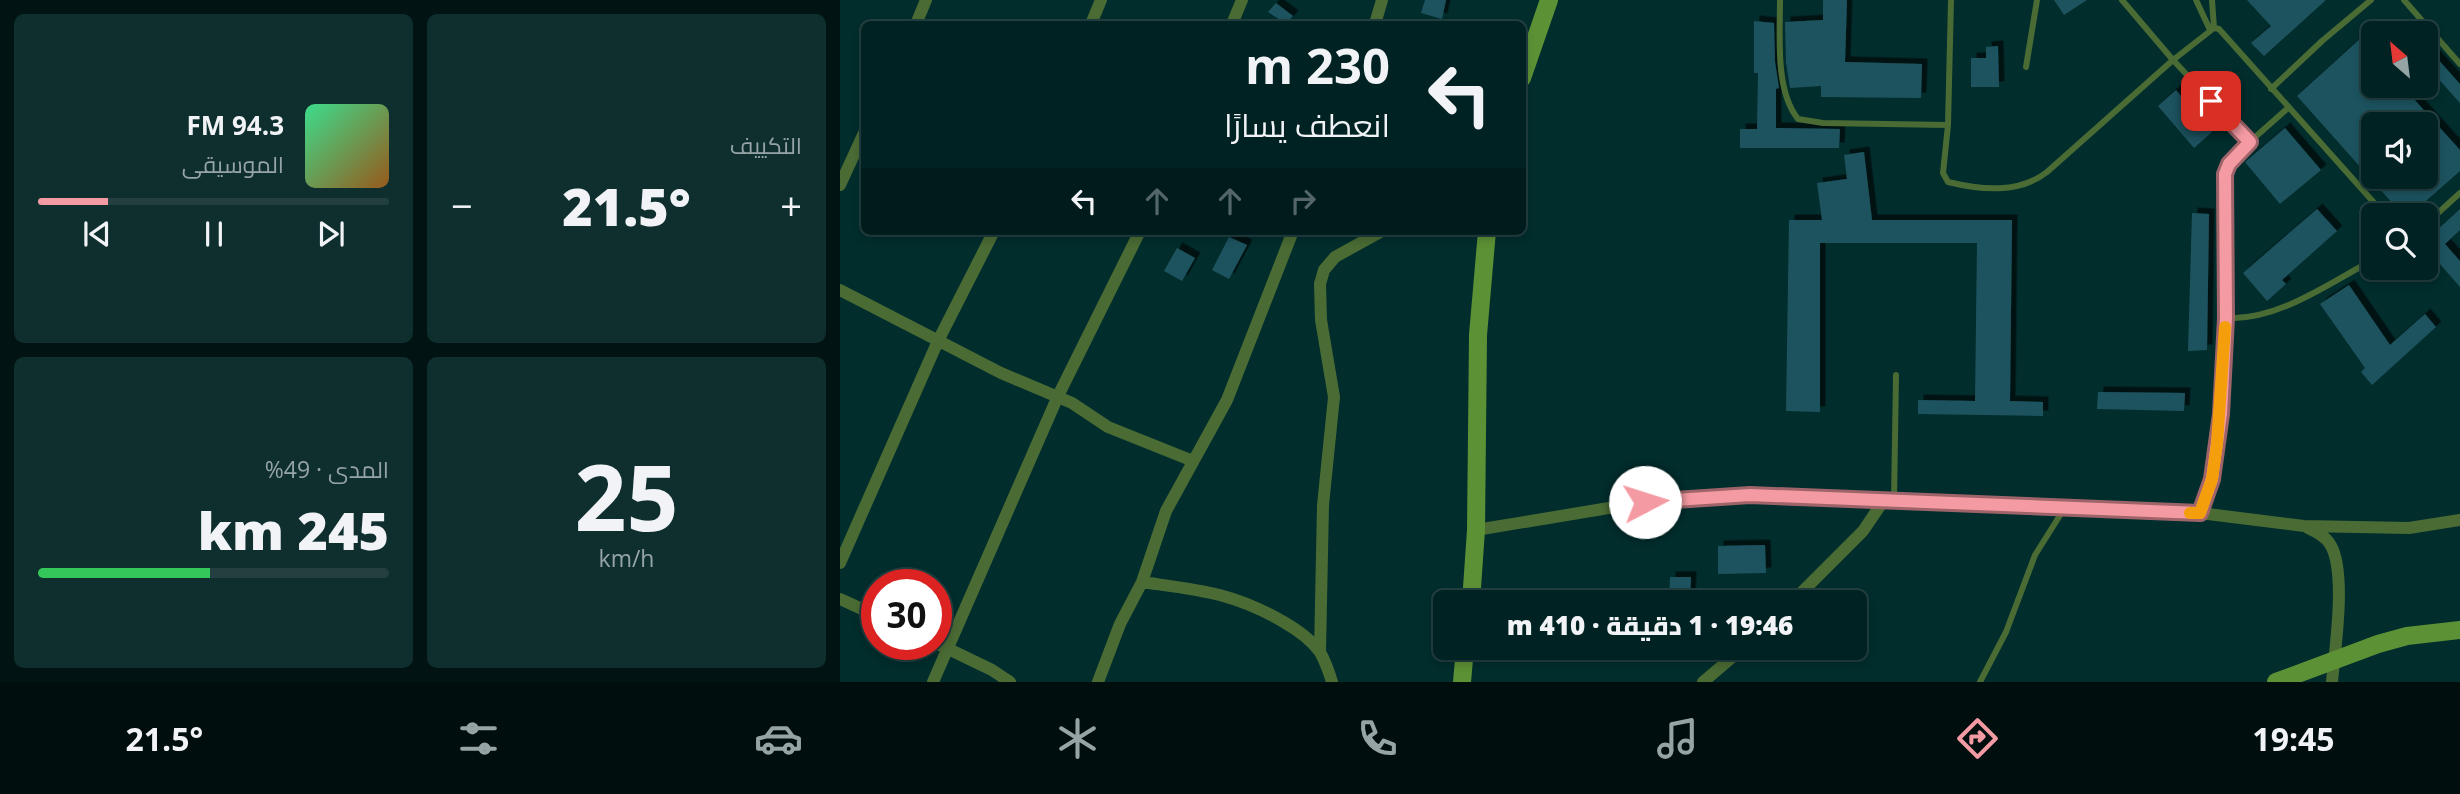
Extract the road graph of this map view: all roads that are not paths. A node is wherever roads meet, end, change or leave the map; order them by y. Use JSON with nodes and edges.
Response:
{"nodes":[{"id":1,"x":1101,"y":0,"type":"edge"},
{"id":2,"x":1242,"y":0,"type":"edge"},
{"id":3,"x":1382,"y":0,"type":"edge"},
{"id":4,"x":1549,"y":0,"type":"edge"},
{"id":5,"x":1780,"y":0,"type":"edge"},
{"id":6,"x":1951,"y":0,"type":"edge"},
{"id":7,"x":2037,"y":0,"type":"edge"},
{"id":8,"x":2122,"y":0,"type":"edge"},
{"id":9,"x":2196,"y":0,"type":"edge"},
{"id":10,"x":2212,"y":0,"type":"edge"},
{"id":11,"x":2371,"y":0,"type":"edge"},
{"id":12,"x":2404,"y":0,"type":"edge"},
{"id":13,"x":923,"y":1,"type":"edge"},
{"id":14,"x":920,"y":21,"type":"edge"},
{"id":15,"x":1092,"y":21,"type":"edge"},
{"id":16,"x":1233,"y":21,"type":"edge"},
{"id":17,"x":1376,"y":21,"type":"edge"},
{"id":18,"x":2212,"y":29,"type":"junction"},
{"id":19,"x":2173,"y":60,"type":"junction"},
{"id":20,"x":2460,"y":64,"type":"edge"},
{"id":21,"x":1526,"y":66,"type":"edge"},
{"id":22,"x":2026,"y":67,"type":"dead end"},
{"id":23,"x":2271,"y":89,"type":"junction"},
{"id":24,"x":2288,"y":108,"type":"junction"},
{"id":25,"x":1948,"y":125,"type":"junction"},
{"id":26,"x":861,"y":139,"type":"edge"},
{"id":27,"x":2250,"y":142,"type":"junction"},
{"id":28,"x":840,"y":184,"type":"edge"},
{"id":29,"x":2460,"y":193,"type":"edge"},
{"id":30,"x":2374,"y":203,"type":"edge"},
{"id":31,"x":2438,"y":213,"type":"edge"},
{"id":32,"x":991,"y":235,"type":"edge"},
{"id":33,"x":1138,"y":235,"type":"edge"},
{"id":34,"x":1291,"y":235,"type":"edge"},
{"id":35,"x":1375,"y":235,"type":"edge"},
{"id":36,"x":1487,"y":235,"type":"edge"},
{"id":37,"x":2361,"y":266,"type":"edge"},
{"id":38,"x":840,"y":290,"type":"edge"},
{"id":39,"x":2226,"y":318,"type":"junction"},
{"id":40,"x":938,"y":341,"type":"junction"},
{"id":41,"x":1896,"y":374,"type":"dead end"},
{"id":42,"x":1058,"y":396,"type":"junction"},
{"id":43,"x":1194,"y":461,"type":"junction"},
{"id":44,"x":1889,"y":501,"type":"junction"},
{"id":45,"x":2064,"y":509,"type":"junction"},
{"id":46,"x":2200,"y":513,"type":"junction"},
{"id":47,"x":2460,"y":520,"type":"edge"},
{"id":48,"x":2304,"y":526,"type":"junction"},
{"id":49,"x":1476,"y":530,"type":"junction"},
{"id":50,"x":840,"y":563,"type":"edge"},
{"id":51,"x":1142,"y":582,"type":"junction"},
{"id":52,"x":1472,"y":590,"type":"edge"},
{"id":53,"x":1804,"y":590,"type":"edge"},
{"id":54,"x":840,"y":599,"type":"edge"},
{"id":55,"x":861,"y":609,"type":"edge"},
{"id":56,"x":952,"y":624,"type":"edge"},
{"id":57,"x":2460,"y":630,"type":"edge"},
{"id":58,"x":952,"y":651,"type":"edge"},
{"id":59,"x":1320,"y":652,"type":"junction"},
{"id":60,"x":2334,"y":659,"type":"junction"},
{"id":61,"x":938,"y":660,"type":"edge"},
{"id":62,"x":1464,"y":660,"type":"edge"},
{"id":63,"x":1729,"y":660,"type":"edge"},
{"id":64,"x":933,"y":682,"type":"edge"},
{"id":65,"x":1010,"y":682,"type":"edge"},
{"id":66,"x":1098,"y":682,"type":"edge"},
{"id":67,"x":1332,"y":682,"type":"edge"},
{"id":68,"x":1462,"y":682,"type":"edge"},
{"id":69,"x":1703,"y":682,"type":"edge"},
{"id":70,"x":1980,"y":682,"type":"edge"},
{"id":71,"x":2276,"y":682,"type":"edge"},
{"id":72,"x":2332,"y":682,"type":"edge"}],
"edges":[{"from":1,"to":15,"type":"street"},
{"from":2,"to":16,"type":"street"},
{"from":3,"to":17,"type":"street"},
{"from":4,"to":21,"type":"main road"},
{"from":5,"to":25,"type":"lane"},
{"from":6,"to":25,"type":"lane"},
{"from":7,"to":22,"type":"lane"},
{"from":8,"to":19,"type":"lane"},
{"from":9,"to":18,"type":"lane"},
{"from":10,"to":18,"type":"lane"},
{"from":11,"to":23,"type":"lane"},
{"from":12,"to":20,"type":"lane"},
{"from":13,"to":14,"type":"street"},
{"from":18,"to":19,"type":"lane"},
{"from":18,"to":23,"type":"lane"},
{"from":19,"to":25,"type":"lane"},
{"from":19,"to":27,"type":"lane"},
{"from":23,"to":24,"type":"lane"},
{"from":24,"to":27,"type":"lane"},
{"from":24,"to":30,"type":"lane"},
{"from":26,"to":28,"type":"street"},
{"from":27,"to":39,"type":"lane"},
{"from":29,"to":31,"type":"lane"},
{"from":32,"to":40,"type":"street"},
{"from":33,"to":42,"type":"street"},
{"from":34,"to":43,"type":"street"},
{"from":35,"to":59,"type":"street"},
{"from":36,"to":49,"type":"main road"},
{"from":37,"to":39,"type":"lane"},
{"from":38,"to":40,"type":"street"},
{"from":39,"to":46,"type":"lane"},
{"from":40,"to":42,"type":"street"},
{"from":40,"to":50,"type":"street"},
{"from":41,"to":44,"type":"lane"},
{"from":42,"to":43,"type":"street"},
{"from":42,"to":56,"type":"street"},
{"from":43,"to":51,"type":"street"},
{"from":44,"to":45,"type":"street"},
{"from":44,"to":49,"type":"street"},
{"from":44,"to":53,"type":"street"},
{"from":45,"to":46,"type":"street"},
{"from":45,"to":70,"type":"lane"},
{"from":46,"to":48,"type":"street"},
{"from":47,"to":48,"type":"street"},
{"from":48,"to":60,"type":"street"},
{"from":49,"to":52,"type":"main road"},
{"from":51,"to":59,"type":"street"},
{"from":51,"to":66,"type":"street"},
{"from":54,"to":55,"type":"street"},
{"from":57,"to":60,"type":"main road"},
{"from":58,"to":65,"type":"street"},
{"from":59,"to":67,"type":"street"},
{"from":60,"to":71,"type":"main road"},
{"from":60,"to":72,"type":"street"},
{"from":61,"to":64,"type":"street"},
{"from":62,"to":68,"type":"main road"},
{"from":63,"to":69,"type":"street"}]}
